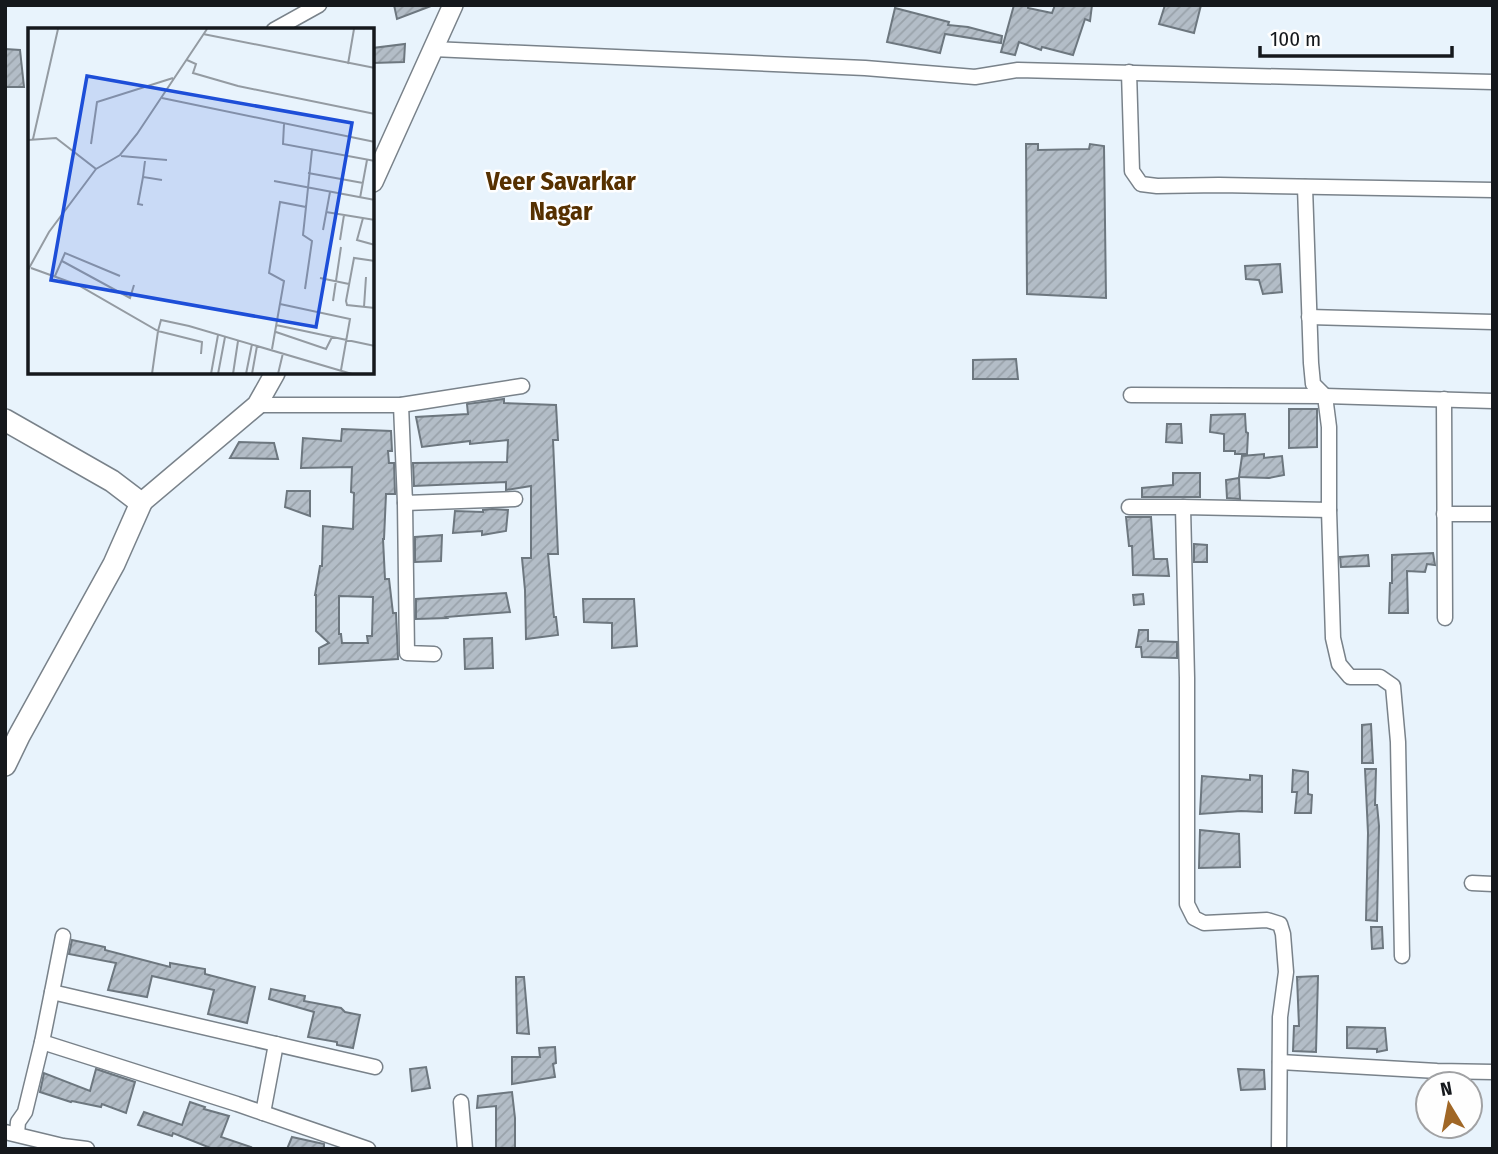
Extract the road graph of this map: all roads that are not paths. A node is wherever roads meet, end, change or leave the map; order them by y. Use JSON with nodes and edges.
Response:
{"nodes":[{"id":1,"x":319,"y":5,"type":"edge"},
{"id":2,"x":453,"y":5,"type":"edge"},
{"id":3,"x":278,"y":28,"type":"edge"},
{"id":4,"x":433,"y":49,"type":"junction"},
{"id":5,"x":1129,"y":72,"type":"junction"},
{"id":6,"x":1493,"y":82,"type":"edge"},
{"id":7,"x":374,"y":179,"type":"edge"},
{"id":8,"x":1305,"y":187,"type":"junction"},
{"id":9,"x":1493,"y":190,"type":"edge"},
{"id":10,"x":1309,"y":317,"type":"junction"},
{"id":11,"x":1493,"y":322,"type":"edge"},
{"id":12,"x":274,"y":374,"type":"edge"},
{"id":13,"x":522,"y":386,"type":"dead end"},
{"id":14,"x":1131,"y":394,"type":"dead end"},
{"id":15,"x":1325,"y":396,"type":"junction"},
{"id":16,"x":1444,"y":399,"type":"junction"},
{"id":17,"x":1493,"y":401,"type":"edge"},
{"id":18,"x":257,"y":405,"type":"junction"},
{"id":19,"x":401,"y":405,"type":"junction"},
{"id":20,"x":5,"y":420,"type":"edge"},
{"id":21,"x":515,"y":499,"type":"dead end"},
{"id":22,"x":141,"y":503,"type":"junction"},
{"id":23,"x":405,"y":503,"type":"junction"},
{"id":24,"x":1129,"y":507,"type":"dead end"},
{"id":25,"x":1184,"y":507,"type":"junction"},
{"id":26,"x":1329,"y":510,"type":"junction"},
{"id":27,"x":1444,"y":514,"type":"junction"},
{"id":28,"x":1493,"y":514,"type":"edge"},
{"id":29,"x":1444,"y":618,"type":"dead end"},
{"id":30,"x":434,"y":654,"type":"dead end"},
{"id":31,"x":5,"y":765,"type":"edge"},
{"id":32,"x":1472,"y":883,"type":"dead end"},
{"id":33,"x":1493,"y":884,"type":"edge"},
{"id":34,"x":63,"y":936,"type":"dead end"},
{"id":35,"x":1402,"y":956,"type":"dead end"},
{"id":36,"x":52,"y":992,"type":"junction"},
{"id":37,"x":42,"y":1041,"type":"junction"},
{"id":38,"x":276,"y":1044,"type":"junction"},
{"id":39,"x":1280,"y":1062,"type":"junction"},
{"id":40,"x":375,"y":1067,"type":"dead end"},
{"id":41,"x":1493,"y":1072,"type":"edge"},
{"id":42,"x":461,"y":1102,"type":"dead end"},
{"id":43,"x":263,"y":1113,"type":"junction"},
{"id":44,"x":17,"y":1135,"type":"edge"},
{"id":45,"x":86,"y":1149,"type":"edge"},
{"id":46,"x":368,"y":1149,"type":"edge"},
{"id":47,"x":464,"y":1149,"type":"edge"},
{"id":48,"x":1279,"y":1149,"type":"edge"}],
"edges":[{"from":1,"to":3,"type":"street"},
{"from":2,"to":4,"type":"main road"},
{"from":4,"to":5,"type":"street"},
{"from":4,"to":7,"type":"main road"},
{"from":5,"to":6,"type":"street"},
{"from":5,"to":8,"type":"street"},
{"from":8,"to":9,"type":"street"},
{"from":8,"to":10,"type":"street"},
{"from":10,"to":11,"type":"street"},
{"from":10,"to":15,"type":"street"},
{"from":12,"to":18,"type":"main road"},
{"from":13,"to":19,"type":"street"},
{"from":14,"to":15,"type":"street"},
{"from":15,"to":16,"type":"street"},
{"from":15,"to":26,"type":"street"},
{"from":16,"to":17,"type":"street"},
{"from":16,"to":27,"type":"street"},
{"from":18,"to":19,"type":"street"},
{"from":18,"to":22,"type":"main road"},
{"from":19,"to":23,"type":"street"},
{"from":20,"to":22,"type":"highway"},
{"from":21,"to":23,"type":"street"},
{"from":22,"to":31,"type":"highway"},
{"from":23,"to":30,"type":"street"},
{"from":24,"to":25,"type":"street"},
{"from":25,"to":26,"type":"street"},
{"from":25,"to":39,"type":"street"},
{"from":26,"to":35,"type":"street"},
{"from":27,"to":28,"type":"street"},
{"from":27,"to":29,"type":"street"},
{"from":32,"to":33,"type":"street"},
{"from":34,"to":36,"type":"street"},
{"from":36,"to":37,"type":"street"},
{"from":36,"to":38,"type":"street"},
{"from":37,"to":43,"type":"street"},
{"from":37,"to":44,"type":"street"},
{"from":38,"to":40,"type":"street"},
{"from":38,"to":43,"type":"street"},
{"from":39,"to":41,"type":"street"},
{"from":39,"to":48,"type":"street"},
{"from":42,"to":47,"type":"street"},
{"from":43,"to":46,"type":"street"},
{"from":44,"to":45,"type":"street"}]}
